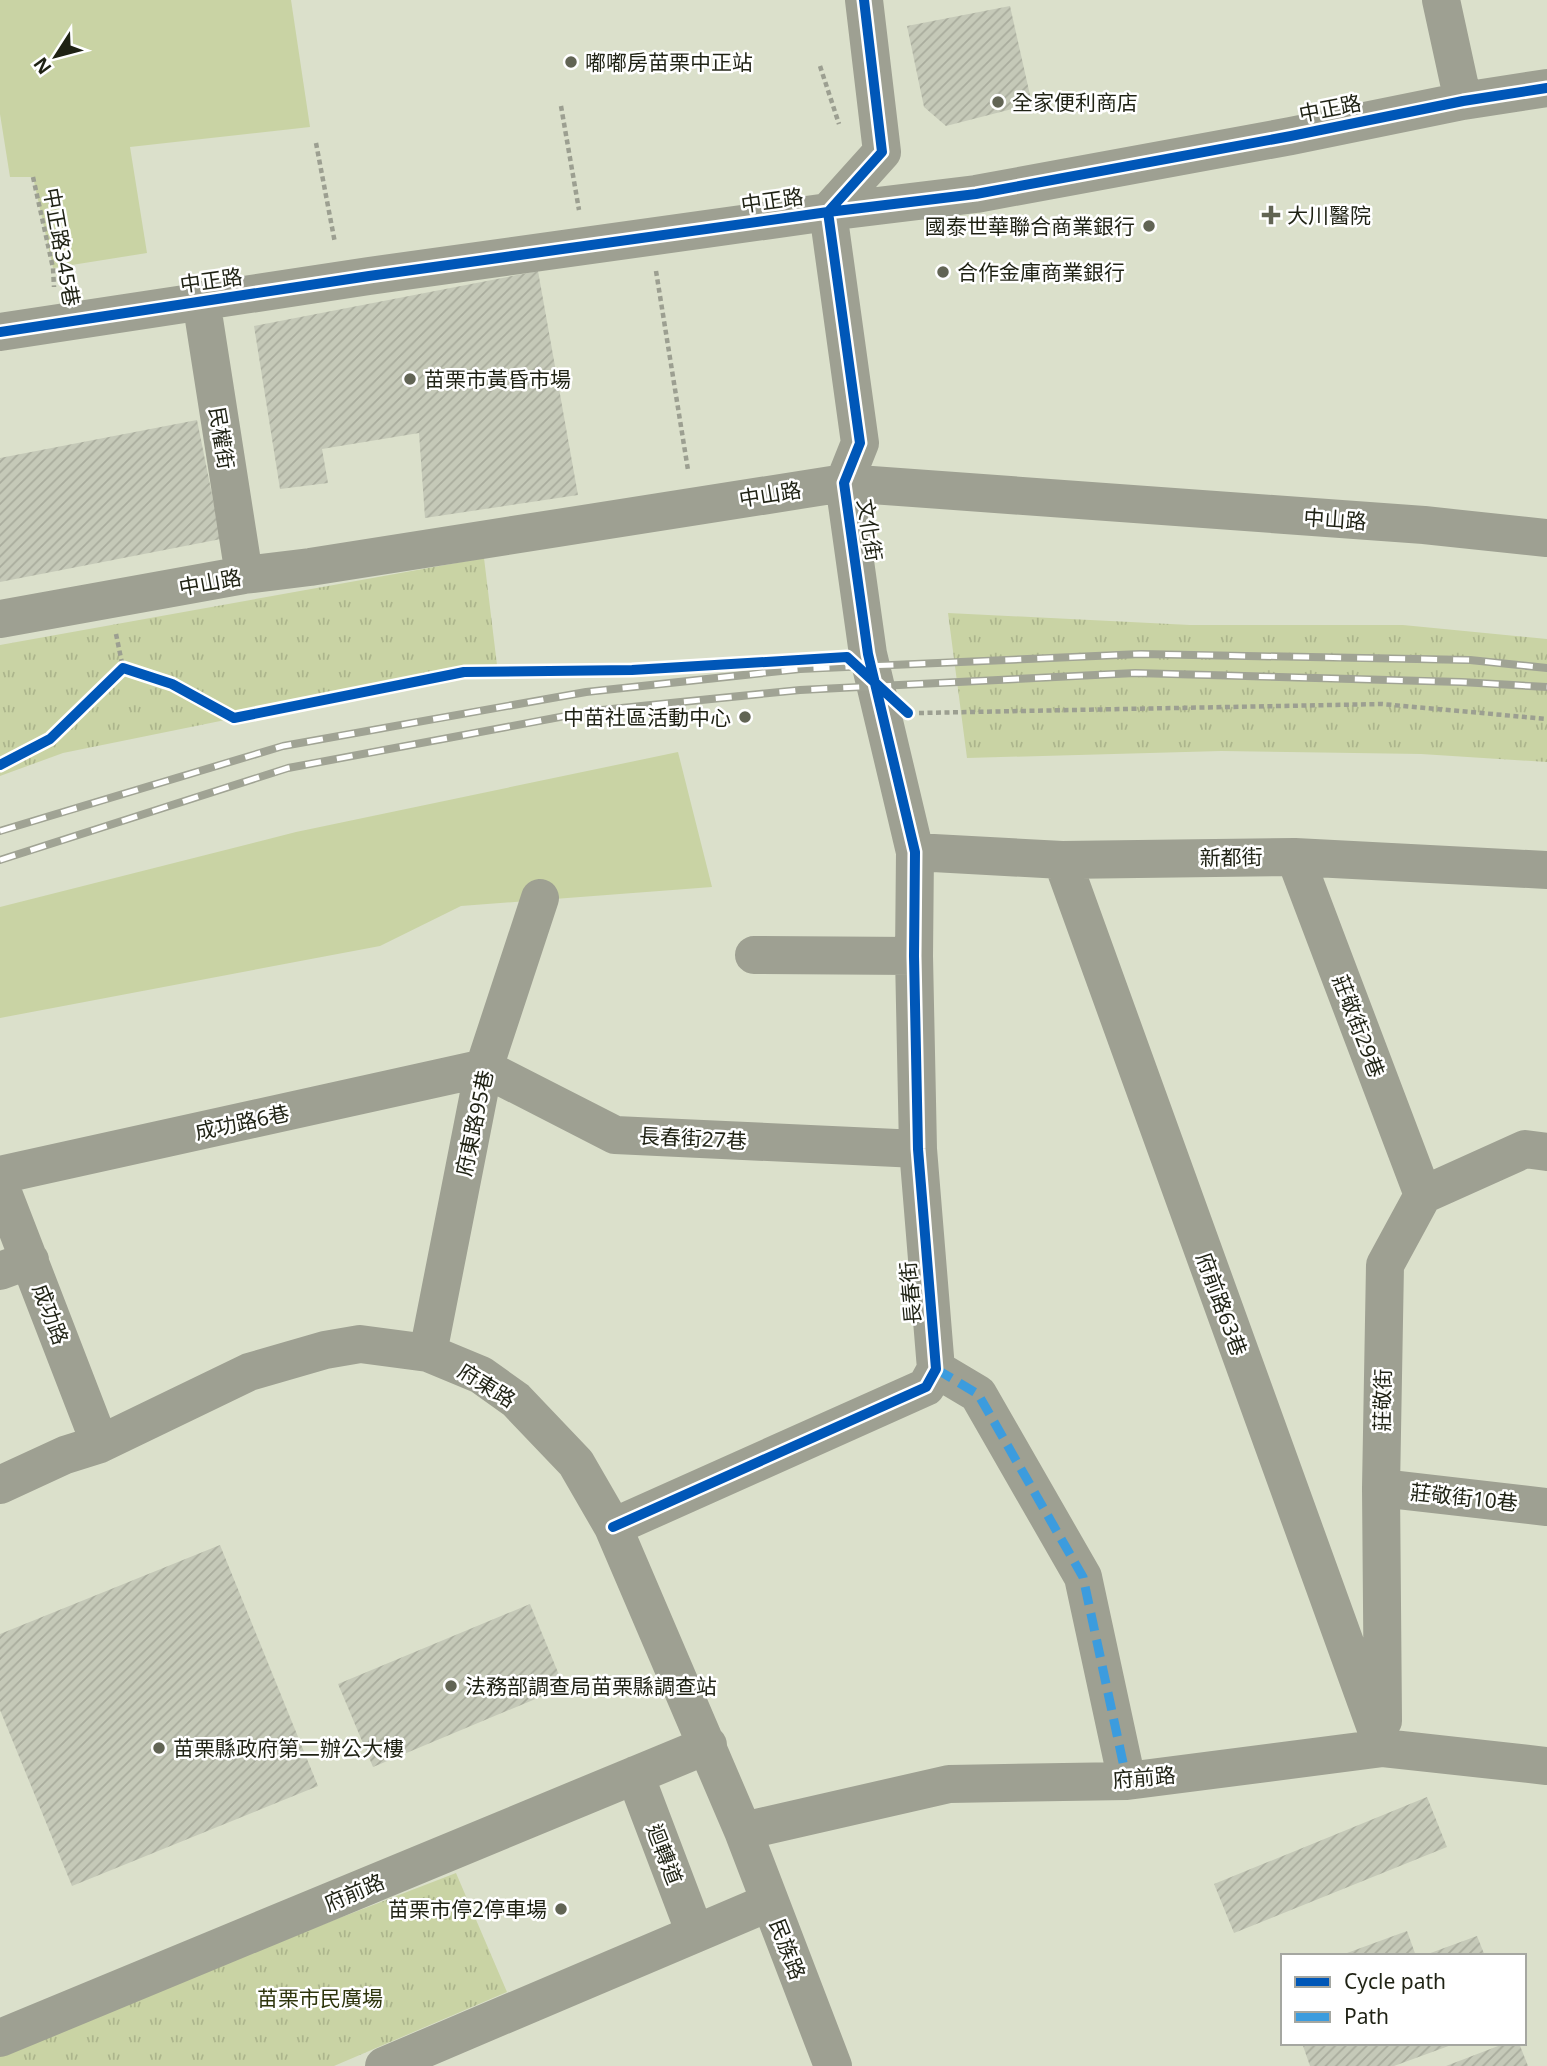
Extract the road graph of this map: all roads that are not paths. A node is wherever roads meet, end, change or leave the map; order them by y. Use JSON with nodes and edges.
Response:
{"nodes":[{"id":1,"x":864,"y":0,"type":"edge"},
{"id":2,"x":1441,"y":0,"type":"edge"},
{"id":3,"x":1547,"y":88,"type":"edge"},
{"id":4,"x":1463,"y":101,"type":"junction"},
{"id":5,"x":828,"y":212,"type":"junction"},
{"id":6,"x":201,"y":300,"type":"junction"},
{"id":7,"x":0,"y":332,"type":"edge"},
{"id":8,"x":844,"y":482,"type":"junction"},
{"id":9,"x":1547,"y":538,"type":"edge"},
{"id":10,"x":244,"y":575,"type":"junction"},
{"id":11,"x":0,"y":619,"type":"edge"},
{"id":12,"x":915,"y":852,"type":"junction"},
{"id":13,"x":1295,"y":857,"type":"junction"},
{"id":14,"x":1062,"y":860,"type":"junction"},
{"id":15,"x":1547,"y":870,"type":"edge"},
{"id":16,"x":540,"y":898,"type":"dead end"},
{"id":17,"x":754,"y":955,"type":"dead end"},
{"id":18,"x":914,"y":956,"type":"junction"},
{"id":19,"x":484,"y":1068,"type":"junction"},
{"id":20,"x":918,"y":1149,"type":"junction"},
{"id":21,"x":1547,"y":1152,"type":"edge"},
{"id":22,"x":0,"y":1175,"type":"edge"},
{"id":23,"x":0,"y":1185,"type":"edge"},
{"id":24,"x":1423,"y":1195,"type":"junction"},
{"id":25,"x":15,"y":1266,"type":"edge"},
{"id":26,"x":428,"y":1353,"type":"junction"},
{"id":27,"x":936,"y":1369,"type":"junction"},
{"id":28,"x":100,"y":1444,"type":"junction"},
{"id":29,"x":0,"y":1485,"type":"edge"},
{"id":30,"x":1381,"y":1488,"type":"junction"},
{"id":31,"x":1547,"y":1507,"type":"edge"},
{"id":32,"x":613,"y":1527,"type":"junction"},
{"id":33,"x":708,"y":1745,"type":"junction"},
{"id":34,"x":1383,"y":1748,"type":"junction"},
{"id":35,"x":1547,"y":1766,"type":"edge"},
{"id":36,"x":635,"y":1775,"type":"junction"},
{"id":37,"x":1127,"y":1781,"type":"junction"},
{"id":38,"x":743,"y":1831,"type":"junction"},
{"id":39,"x":770,"y":1902,"type":"junction"},
{"id":40,"x":695,"y":1933,"type":"junction"},
{"id":41,"x":0,"y":2038,"type":"edge"},
{"id":42,"x":384,"y":2066,"type":"edge"},
{"id":43,"x":833,"y":2066,"type":"edge"}],
"edges":[{"from":1,"to":5,"type":"street"},
{"from":2,"to":4,"type":"street"},
{"from":3,"to":4,"type":"street","name":"中正路"},
{"from":4,"to":5,"type":"street","name":"中正路"},
{"from":5,"to":6,"type":"street","name":"中正路"},
{"from":5,"to":8,"type":"street","name":"文化街"},
{"from":6,"to":7,"type":"street","name":"中正路"},
{"from":6,"to":10,"type":"street","name":"民權街"},
{"from":8,"to":9,"type":"street","name":"中山路"},
{"from":8,"to":10,"type":"street","name":"中山路"},
{"from":8,"to":12,"type":"street","name":"文化街"},
{"from":10,"to":11,"type":"street","name":"中山路"},
{"from":12,"to":14,"type":"street","name":"新都街"},
{"from":12,"to":18,"type":"street","name":"長春街"},
{"from":13,"to":14,"type":"street","name":"新都街"},
{"from":13,"to":15,"type":"street","name":"新都街"},
{"from":13,"to":24,"type":"street","name":"莊敬街29巷"},
{"from":14,"to":34,"type":"street","name":"府前路63巷"},
{"from":16,"to":19,"type":"street","name":"府東路95巷"},
{"from":17,"to":18,"type":"street"},
{"from":18,"to":20,"type":"street","name":"長春街"},
{"from":19,"to":20,"type":"street","name":"長春街27巷"},
{"from":19,"to":22,"type":"street","name":"成功路6巷"},
{"from":19,"to":26,"type":"street","name":"府東路95巷"},
{"from":20,"to":27,"type":"street","name":"長春街"},
{"from":21,"to":24,"type":"street"},
{"from":23,"to":25,"type":"street","name":"成功路"},
{"from":24,"to":30,"type":"street","name":"莊敬街"},
{"from":25,"to":28,"type":"street","name":"成功路"},
{"from":26,"to":28,"type":"street","name":"府東路"},
{"from":26,"to":32,"type":"street","name":"府東路"},
{"from":27,"to":32,"type":"street"},
{"from":27,"to":37,"type":"street"},
{"from":28,"to":29,"type":"street","name":"府東路"},
{"from":30,"to":31,"type":"street","name":"莊敬街10巷"},
{"from":30,"to":34,"type":"street","name":"莊敬街"},
{"from":32,"to":33,"type":"street","name":"府東路"},
{"from":33,"to":36,"type":"street","name":"府前路"},
{"from":33,"to":38,"type":"street","name":"府東路"},
{"from":34,"to":35,"type":"street","name":"府前路"},
{"from":34,"to":37,"type":"street","name":"府前路"},
{"from":36,"to":40,"type":"street","name":"迴轉道"},
{"from":36,"to":41,"type":"street","name":"府前路"},
{"from":37,"to":38,"type":"street","name":"府前路"},
{"from":38,"to":39,"type":"street","name":"民族路"},
{"from":39,"to":40,"type":"street"},
{"from":39,"to":43,"type":"street","name":"民族路"},
{"from":40,"to":42,"type":"street"}]}
